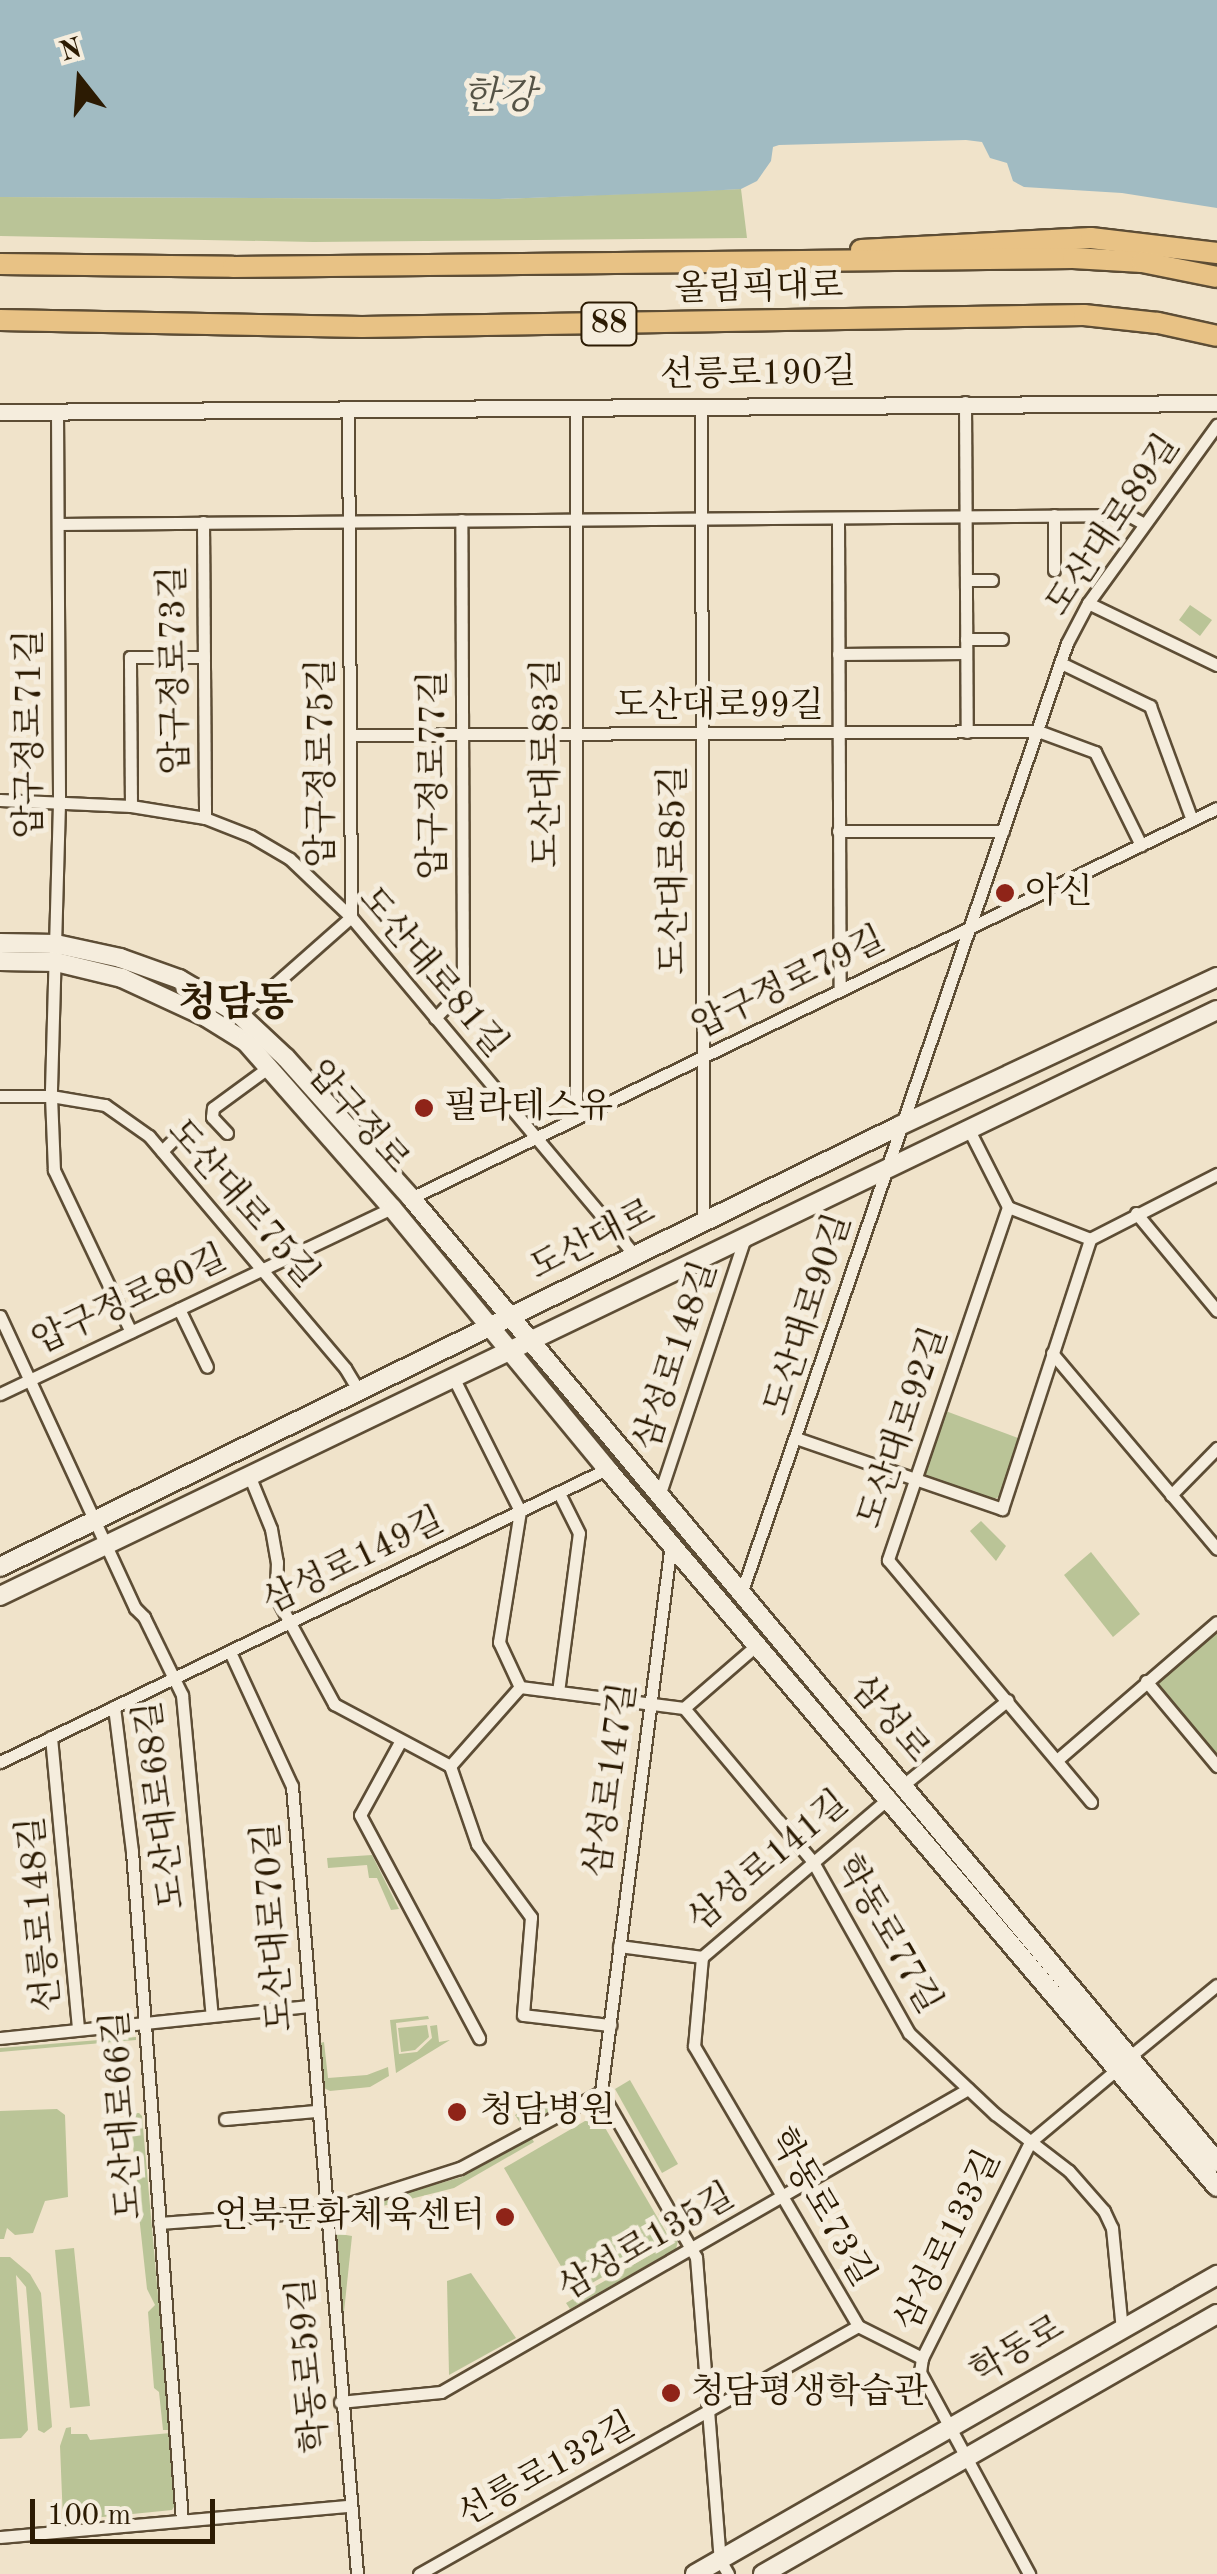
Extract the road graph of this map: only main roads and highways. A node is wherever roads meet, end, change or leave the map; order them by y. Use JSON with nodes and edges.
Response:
{"nodes":[{"id":1,"x":1217,"y":254,"type":"edge"},
{"id":2,"x":793,"y":260,"type":"junction"},
{"id":3,"x":0,"y":264,"type":"edge"},
{"id":4,"x":1217,"y":276,"type":"edge"},
{"id":5,"x":0,"y":320,"type":"edge"},
{"id":6,"x":1217,"y":336,"type":"edge"},
{"id":7,"x":0,"y":943,"type":"edge"},
{"id":8,"x":56,"y":953,"type":"junction"},
{"id":9,"x":0,"y":961,"type":"edge"},
{"id":10,"x":1217,"y":977,"type":"edge"},
{"id":11,"x":1217,"y":1010,"type":"edge"},
{"id":12,"x":502,"y":1324,"type":"junction"},
{"id":13,"x":526,"y":1340,"type":"junction"},
{"id":14,"x":509,"y":1350,"type":"junction"},
{"id":15,"x":0,"y":1568,"type":"edge"},
{"id":16,"x":0,"y":1596,"type":"edge"},
{"id":17,"x":896,"y":1791,"type":"junction"},
{"id":18,"x":1122,"y":2064,"type":"junction"},
{"id":19,"x":1217,"y":2162,"type":"edge"},
{"id":20,"x":1217,"y":2188,"type":"edge"},
{"id":21,"x":1217,"y":2275,"type":"edge"},
{"id":22,"x":1217,"y":2314,"type":"edge"},
{"id":23,"x":724,"y":2567,"type":"edge"},
{"id":24,"x":696,"y":2574,"type":"edge"},
{"id":25,"x":763,"y":2574,"type":"edge"}],
"edges":[{"from":1,"to":2,"type":"highway"},
{"from":2,"to":3,"type":"highway","name":"올림픽대로","number":"88"},
{"from":2,"to":4,"type":"highway","name":"올림픽대로","number":"88"},
{"from":5,"to":6,"type":"highway","name":"올림픽대로","number":"88"},
{"from":7,"to":8,"type":"main road","name":"압구정로"},
{"from":8,"to":9,"type":"main road","name":"압구정로"},
{"from":8,"to":12,"type":"main road","name":"압구정로"},
{"from":8,"to":12,"type":"main road","name":"압구정로"},
{"from":10,"to":12,"type":"main road","name":"도산대로"},
{"from":11,"to":13,"type":"main road","name":"도산대로"},
{"from":12,"to":13,"type":"main road","name":"삼성로"},
{"from":12,"to":14,"type":"main road","name":"압구정로"},
{"from":12,"to":15,"type":"main road","name":"도산대로"},
{"from":13,"to":14,"type":"main road","name":"도산대로"},
{"from":13,"to":17,"type":"main road","name":"삼성로"},
{"from":14,"to":16,"type":"main road","name":"도산대로"},
{"from":14,"to":17,"type":"main road","name":"삼성로"},
{"from":17,"to":18,"type":"main road","name":"삼성로"},
{"from":18,"to":19,"type":"main road","name":"삼성로"},
{"from":18,"to":20,"type":"main road","name":"삼성로"},
{"from":21,"to":23,"type":"main road","name":"학동로"},
{"from":22,"to":25,"type":"main road","name":"학동로"},
{"from":23,"to":24,"type":"main road","name":"학동로"}]}
